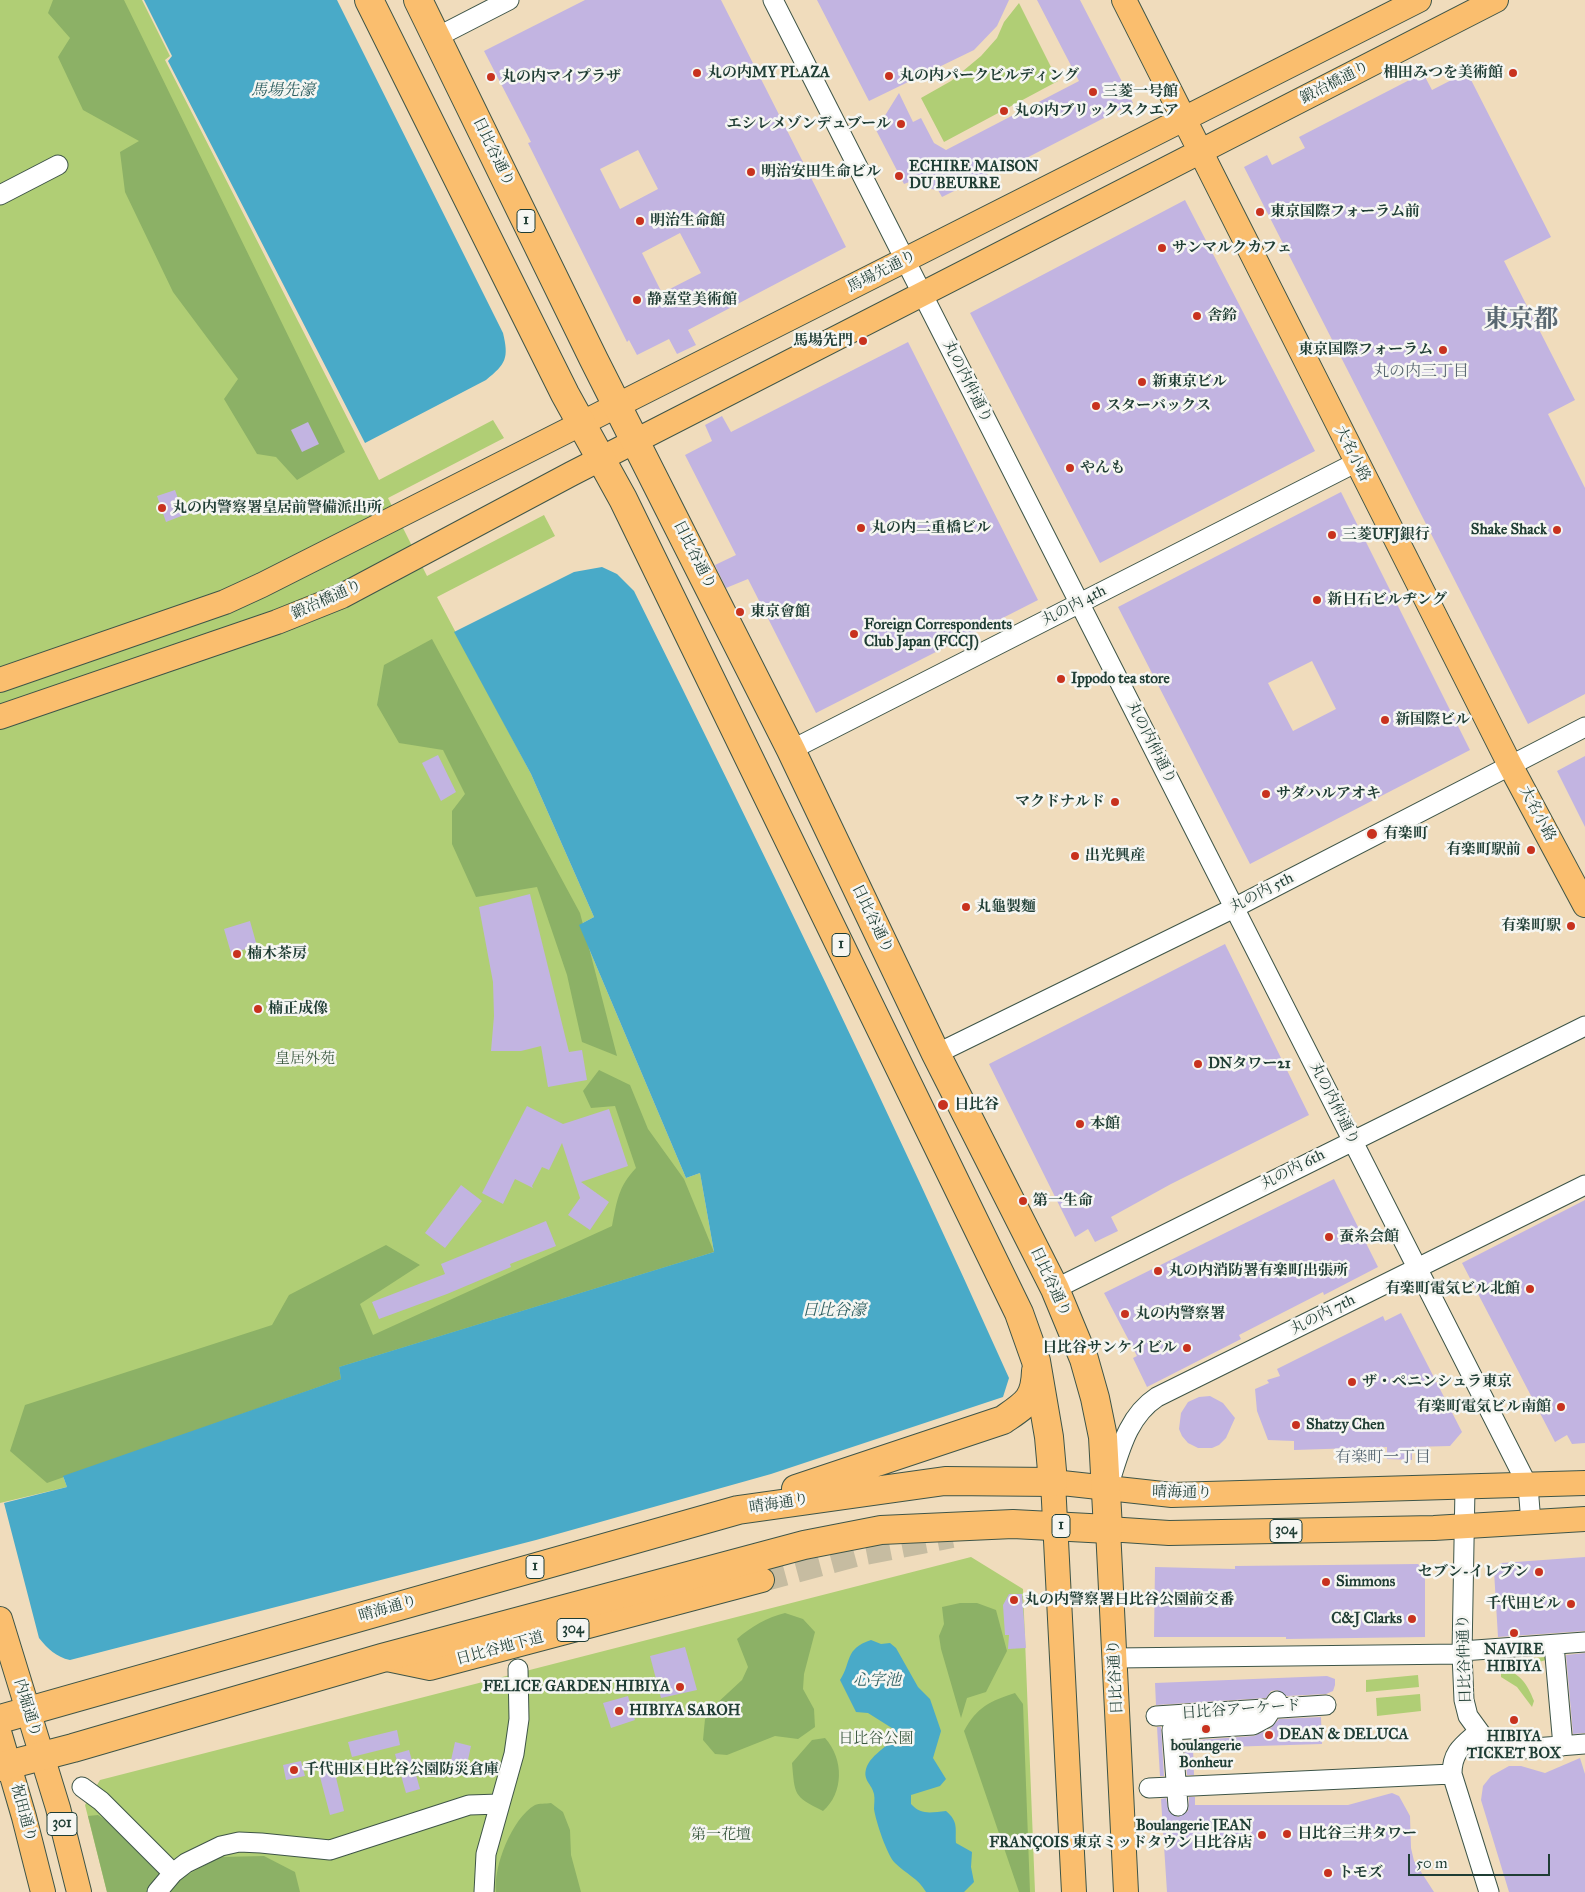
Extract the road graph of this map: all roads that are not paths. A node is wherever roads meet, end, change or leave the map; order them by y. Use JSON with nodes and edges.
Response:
{"nodes":[{"id":1,"x":369,"y":0,"type":"edge"},
{"id":2,"x":418,"y":0,"type":"edge"},
{"id":3,"x":509,"y":0,"type":"edge"},
{"id":4,"x":773,"y":0,"type":"edge"},
{"id":5,"x":1124,"y":0,"type":"edge"},
{"id":6,"x":1419,"y":0,"type":"edge"},
{"id":7,"x":1496,"y":0,"type":"edge"},
{"id":8,"x":437,"y":37,"type":"junction"},
{"id":9,"x":1184,"y":119,"type":"junction"},
{"id":10,"x":1200,"y":152,"type":"junction"},
{"id":11,"x":58,"y":165,"type":"dead end"},
{"id":12,"x":0,"y":195,"type":"edge"},
{"id":13,"x":905,"y":260,"type":"junction"},
{"id":14,"x":923,"y":294,"type":"junction"},
{"id":15,"x":617,"y":405,"type":"junction"},
{"id":16,"x":581,"y":424,"type":"junction"},
{"id":17,"x":636,"y":441,"type":"junction"},
{"id":18,"x":600,"y":459,"type":"junction"},
{"id":19,"x":1357,"y":462,"type":"junction"},
{"id":20,"x":1080,"y":603,"type":"junction"},
{"id":21,"x":0,"y":680,"type":"edge"},
{"id":22,"x":0,"y":717,"type":"edge"},
{"id":23,"x":1585,"y":727,"type":"edge"},
{"id":24,"x":791,"y":750,"type":"junction"},
{"id":25,"x":1510,"y":765,"type":"junction"},
{"id":26,"x":1585,"y":905,"type":"edge"},
{"id":27,"x":1234,"y":908,"type":"junction"},
{"id":28,"x":1585,"y":1026,"type":"edge"},
{"id":29,"x":936,"y":1054,"type":"junction"},
{"id":30,"x":1352,"y":1140,"type":"junction"},
{"id":31,"x":1585,"y":1185,"type":"edge"},
{"id":32,"x":1418,"y":1268,"type":"junction"},
{"id":33,"x":1055,"y":1289,"type":"junction"},
{"id":34,"x":1036,"y":1361,"type":"junction"},
{"id":35,"x":1053,"y":1482,"type":"junction"},
{"id":36,"x":1585,"y":1483,"type":"edge"},
{"id":37,"x":1528,"y":1486,"type":"junction"},
{"id":38,"x":1465,"y":1488,"type":"junction"},
{"id":39,"x":1107,"y":1489,"type":"junction"},
{"id":40,"x":738,"y":1510,"type":"junction"},
{"id":41,"x":1585,"y":1519,"type":"edge"},
{"id":42,"x":1531,"y":1523,"type":"junction"},
{"id":43,"x":1055,"y":1525,"type":"junction"},
{"id":44,"x":1464,"y":1528,"type":"junction"},
{"id":45,"x":1108,"y":1529,"type":"junction"},
{"id":46,"x":762,"y":1580,"type":"tunnel mouth"},
{"id":47,"x":0,"y":1619,"type":"edge"},
{"id":48,"x":1585,"y":1642,"type":"edge"},
{"id":49,"x":1554,"y":1645,"type":"junction"},
{"id":50,"x":1462,"y":1653,"type":"junction"},
{"id":51,"x":382,"y":1658,"type":"junction"},
{"id":52,"x":1115,"y":1658,"type":"junction"},
{"id":53,"x":518,"y":1669,"type":"dead end"},
{"id":54,"x":1209,"y":1697,"type":"dead end"},
{"id":55,"x":1277,"y":1701,"type":"dead end"},
{"id":56,"x":1326,"y":1705,"type":"dead end"},
{"id":57,"x":27,"y":1711,"type":"junction"},
{"id":58,"x":1156,"y":1716,"type":"dead end"},
{"id":59,"x":0,"y":1719,"type":"edge"},
{"id":60,"x":1230,"y":1726,"type":"junction"},
{"id":61,"x":1478,"y":1732,"type":"junction"},
{"id":62,"x":0,"y":1735,"type":"edge"},
{"id":63,"x":1585,"y":1744,"type":"edge"},
{"id":64,"x":1563,"y":1746,"type":"junction"},
{"id":65,"x":42,"y":1756,"type":"junction"},
{"id":66,"x":5,"y":1766,"type":"edge"},
{"id":67,"x":1452,"y":1774,"type":"junction"},
{"id":68,"x":82,"y":1787,"type":"dead end"},
{"id":69,"x":1149,"y":1788,"type":"dead end"},
{"id":70,"x":500,"y":1804,"type":"junction"},
{"id":71,"x":1178,"y":1806,"type":"dead end"},
{"id":72,"x":173,"y":1873,"type":"junction"},
{"id":73,"x":43,"y":1892,"type":"edge"},
{"id":74,"x":79,"y":1892,"type":"edge"},
{"id":75,"x":158,"y":1892,"type":"edge"},
{"id":76,"x":484,"y":1892,"type":"edge"},
{"id":77,"x":1074,"y":1892,"type":"edge"},
{"id":78,"x":1126,"y":1892,"type":"edge"},
{"id":79,"x":1490,"y":1892,"type":"edge"}],
"edges":[{"from":1,"to":16,"type":"highway","number":"1"},
{"from":2,"to":8,"type":"highway","name":"日比谷通り","number":"1"},
{"from":3,"to":8,"type":"street"},
{"from":4,"to":13,"type":"street","name":"丸の内仲通り"},
{"from":5,"to":9,"type":"main road","name":"大名小路"},
{"from":6,"to":9,"type":"main road"},
{"from":7,"to":10,"type":"main road","name":"鍛冶橋通り"},
{"from":8,"to":15,"type":"highway","name":"日比谷通り","number":"1"},
{"from":9,"to":10,"type":"main road","name":"大名小路"},
{"from":9,"to":13,"type":"main road","name":"馬場先通り"},
{"from":10,"to":14,"type":"main road"},
{"from":10,"to":19,"type":"main road","name":"大名小路"},
{"from":11,"to":12,"type":"street"},
{"from":13,"to":14,"type":"street","name":"丸の内仲通り"},
{"from":13,"to":15,"type":"main road","name":"馬場先通り"},
{"from":14,"to":17,"type":"main road"},
{"from":14,"to":20,"type":"street","name":"丸の内仲通り"},
{"from":15,"to":16,"type":"main road","name":"馬場先通り"},
{"from":15,"to":17,"type":"highway","name":"日比谷通り","number":"1"},
{"from":16,"to":18,"type":"highway","number":"1"},
{"from":16,"to":21,"type":"main road"},
{"from":17,"to":18,"type":"main road","name":"鍛冶橋通り"},
{"from":17,"to":24,"type":"highway","name":"日比谷通り","number":"1"},
{"from":18,"to":22,"type":"main road","name":"鍛冶橋通り"},
{"from":18,"to":34,"type":"highway","number":"1"},
{"from":19,"to":20,"type":"street","name":"丸の内 4th"},
{"from":19,"to":25,"type":"main road","name":"大名小路"},
{"from":20,"to":24,"type":"street","name":"丸の内 4th"},
{"from":20,"to":27,"type":"street","name":"丸の内仲通り"},
{"from":23,"to":25,"type":"street","name":"丸の内 5th"},
{"from":24,"to":29,"type":"highway","name":"日比谷通り","number":"1"},
{"from":25,"to":26,"type":"main road","name":"大名小路"},
{"from":25,"to":27,"type":"street","name":"丸の内 5th"},
{"from":27,"to":29,"type":"street","name":"丸の内 5th"},
{"from":27,"to":30,"type":"street","name":"丸の内仲通り"},
{"from":28,"to":30,"type":"street","name":"丸の内 6th"},
{"from":29,"to":33,"type":"highway","name":"日比谷通り","number":"1"},
{"from":30,"to":32,"type":"street","name":"丸の内仲通り"},
{"from":30,"to":33,"type":"street","name":"丸の内 6th"},
{"from":31,"to":32,"type":"street","name":"丸の内 7th"},
{"from":32,"to":37,"type":"street","name":"丸の内仲通り"},
{"from":32,"to":39,"type":"street","name":"丸の内 7th"},
{"from":33,"to":39,"type":"highway","name":"日比谷通り","number":"1"},
{"from":34,"to":35,"type":"highway","number":"1"},
{"from":34,"to":40,"type":"highway","number":"1"},
{"from":35,"to":39,"type":"main road","name":"晴海通り"},
{"from":35,"to":40,"type":"highway","name":"晴海通り","number":"1"},
{"from":35,"to":43,"type":"main road"},
{"from":36,"to":37,"type":"main road","name":"晴海通り"},
{"from":37,"to":38,"type":"main road","name":"晴海通り"},
{"from":37,"to":42,"type":"street"},
{"from":38,"to":39,"type":"main road","name":"晴海通り"},
{"from":38,"to":44,"type":"street","name":"日比谷仲通り"},
{"from":39,"to":45,"type":"highway","name":"日比谷通り","number":"1"},
{"from":40,"to":57,"type":"highway","name":"晴海通り","number":"1"},
{"from":41,"to":42,"type":"main road","number":"304"},
{"from":42,"to":44,"type":"main road","number":"304"},
{"from":43,"to":45,"type":"highway","number":"1"},
{"from":43,"to":51,"type":"highway","number":"1"},
{"from":43,"to":77,"type":"main road"},
{"from":44,"to":45,"type":"main road","number":"304"},
{"from":44,"to":50,"type":"street","name":"日比谷仲通り"},
{"from":45,"to":52,"type":"main road","name":"日比谷通り"},
{"from":46,"to":51,"type":"main road","name":"日比谷地下道","number":"304"},
{"from":47,"to":57,"type":"main road","name":"内堀通り","number":"301"},
{"from":48,"to":49,"type":"street"},
{"from":49,"to":50,"type":"street"},
{"from":49,"to":64,"type":"street"},
{"from":50,"to":52,"type":"street"},
{"from":50,"to":61,"type":"street","name":"日比谷仲通り"},
{"from":51,"to":65,"type":"highway","number":"1"},
{"from":52,"to":78,"type":"main road","name":"日比谷通り"},
{"from":53,"to":70,"type":"street"},
{"from":54,"to":60,"type":"street"},
{"from":55,"to":60,"type":"street"},
{"from":56,"to":58,"type":"street","name":"日比谷アーケード"},
{"from":57,"to":59,"type":"highway","name":"晴海通り","number":"1"},
{"from":57,"to":65,"type":"main road","name":"内堀通り","number":"301"},
{"from":60,"to":71,"type":"street"},
{"from":61,"to":64,"type":"street"},
{"from":61,"to":67,"type":"street"},
{"from":62,"to":66,"type":"main road","name":"祝田通り","number":"301"},
{"from":63,"to":64,"type":"street"},
{"from":65,"to":66,"type":"highway","name":"内堀通り","number":"1"},
{"from":65,"to":74,"type":"main road","number":"301"},
{"from":66,"to":73,"type":"main road","name":"祝田通り","number":"301"},
{"from":67,"to":69,"type":"street"},
{"from":67,"to":79,"type":"street"},
{"from":68,"to":72,"type":"street"},
{"from":70,"to":72,"type":"street"},
{"from":70,"to":76,"type":"street"},
{"from":72,"to":75,"type":"street"}]}
